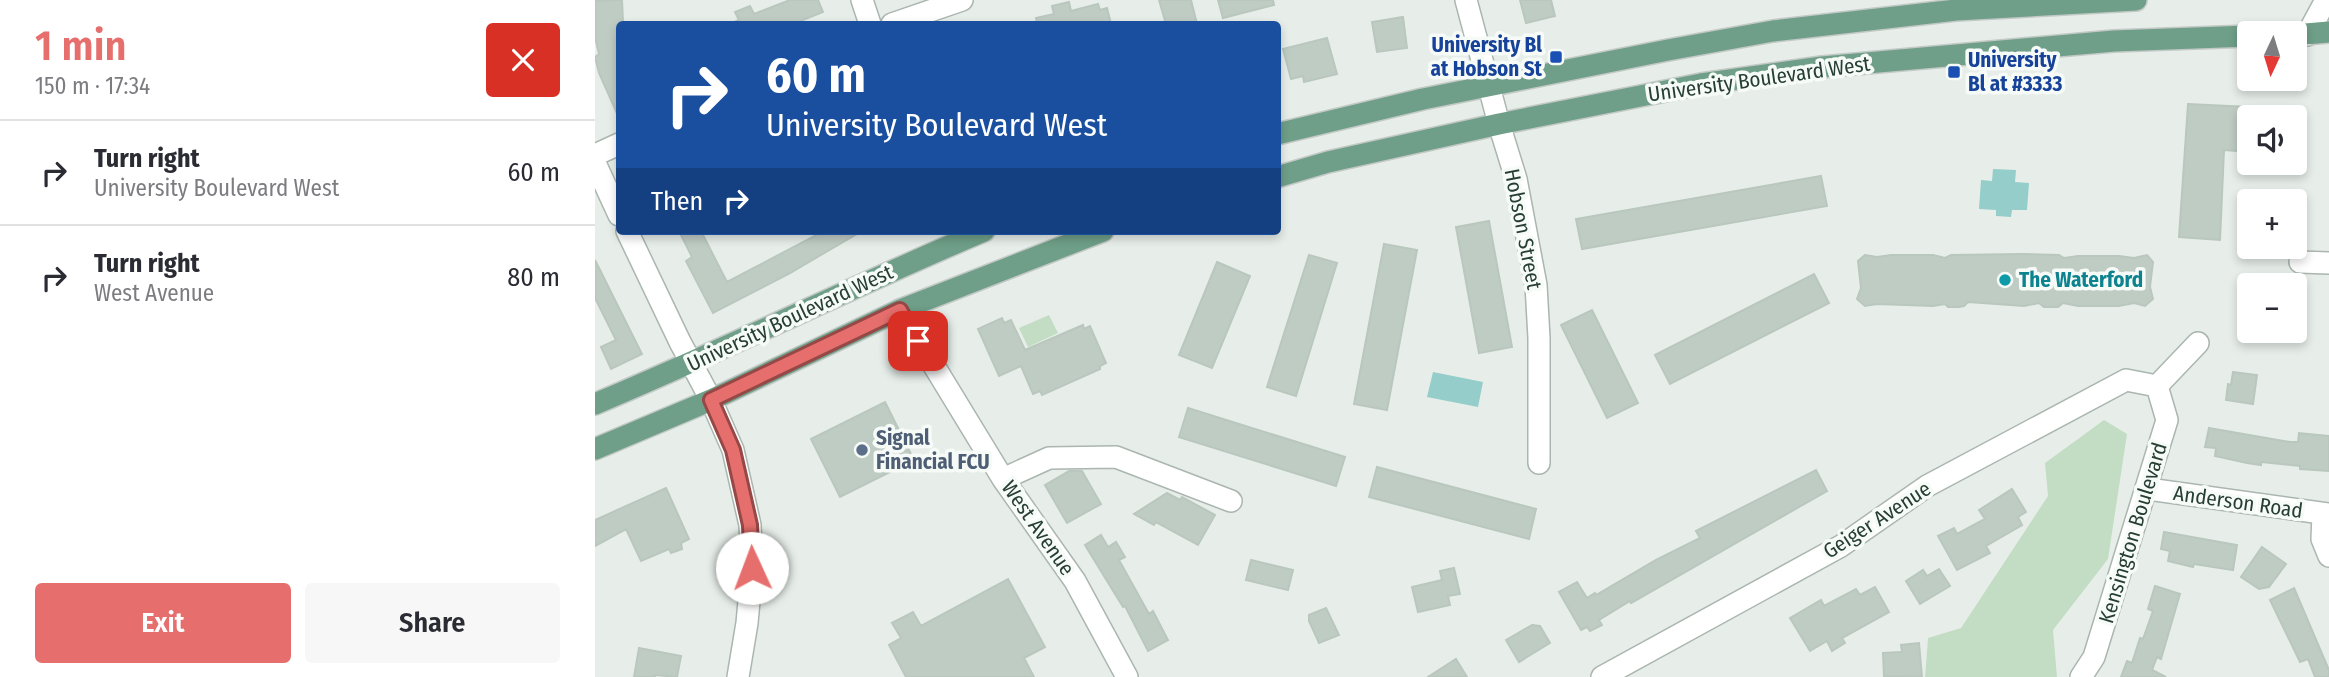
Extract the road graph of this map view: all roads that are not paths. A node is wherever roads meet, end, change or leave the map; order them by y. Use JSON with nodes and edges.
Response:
{"nodes":[{"id":1,"x":862,"y":0,"type":"edge"},
{"id":2,"x":962,"y":0,"type":"edge"},
{"id":3,"x":1466,"y":0,"type":"edge"},
{"id":4,"x":2136,"y":0,"type":"edge"},
{"id":5,"x":2326,"y":0,"type":"edge"},
{"id":6,"x":869,"y":21,"type":"edge"},
{"id":7,"x":901,"y":21,"type":"edge"},
{"id":8,"x":2307,"y":26,"type":"edge"},
{"id":9,"x":2329,"y":32,"type":"edge"},
{"id":10,"x":2307,"y":34,"type":"edge"},
{"id":11,"x":2237,"y":36,"type":"edge"},
{"id":12,"x":1489,"y":86,"type":"junction"},
{"id":13,"x":1499,"y":124,"type":"junction"},
{"id":14,"x":1281,"y":133,"type":"edge"},
{"id":15,"x":616,"y":145,"type":"edge"},
{"id":16,"x":595,"y":155,"type":"edge"},
{"id":17,"x":595,"y":163,"type":"edge"},
{"id":18,"x":1281,"y":176,"type":"edge"},
{"id":19,"x":616,"y":208,"type":"edge"},
{"id":20,"x":629,"y":235,"type":"edge"},
{"id":21,"x":975,"y":235,"type":"edge"},
{"id":22,"x":1093,"y":235,"type":"edge"},
{"id":23,"x":2300,"y":262,"type":"dead end"},
{"id":24,"x":2329,"y":263,"type":"edge"},
{"id":25,"x":900,"y":310,"type":"junction"},
{"id":26,"x":2198,"y":343,"type":"dead end"},
{"id":27,"x":692,"y":363,"type":"junction"},
{"id":28,"x":2157,"y":386,"type":"junction"},
{"id":29,"x":711,"y":400,"type":"junction"},
{"id":30,"x":595,"y":404,"type":"edge"},
{"id":31,"x":595,"y":449,"type":"edge"},
{"id":32,"x":1539,"y":463,"type":"dead end"},
{"id":33,"x":1003,"y":479,"type":"junction"},
{"id":34,"x":2148,"y":489,"type":"junction"},
{"id":35,"x":1231,"y":501,"type":"dead end"},
{"id":36,"x":2326,"y":514,"type":"edge"},
{"id":37,"x":2329,"y":556,"type":"edge"},
{"id":38,"x":738,"y":677,"type":"edge"},
{"id":39,"x":1127,"y":677,"type":"edge"},
{"id":40,"x":1602,"y":677,"type":"edge"},
{"id":41,"x":2081,"y":677,"type":"edge"}],
"edges":[{"from":1,"to":6,"type":"street"},
{"from":2,"to":7,"type":"street"},
{"from":3,"to":12,"type":"street","name":"Hobson Street"},
{"from":4,"to":12,"type":"main road","name":"University Boulevard West"},
{"from":5,"to":8,"type":"street"},
{"from":9,"to":10,"type":"main road"},
{"from":11,"to":13,"type":"main road","name":"University Boulevard West"},
{"from":12,"to":13,"type":"street","name":"Hobson Street"},
{"from":12,"to":14,"type":"main road","name":"University Boulevard West"},
{"from":13,"to":18,"type":"main road","name":"University Boulevard West"},
{"from":13,"to":32,"type":"street","name":"Hobson Street"},
{"from":15,"to":16,"type":"street"},
{"from":17,"to":19,"type":"street"},
{"from":20,"to":27,"type":"street"},
{"from":21,"to":27,"type":"main road","name":"University Boulevard West"},
{"from":22,"to":25,"type":"main road","name":"University Boulevard West"},
{"from":23,"to":24,"type":"street"},
{"from":25,"to":29,"type":"main road","name":"University Boulevard West"},
{"from":25,"to":33,"type":"street","name":"West Avenue"},
{"from":26,"to":28,"type":"street"},
{"from":27,"to":29,"type":"street"},
{"from":27,"to":30,"type":"main road","name":"University Boulevard West"},
{"from":28,"to":34,"type":"street","name":"Kensington Boulevard"},
{"from":28,"to":40,"type":"street","name":"Geiger Avenue"},
{"from":29,"to":31,"type":"main road","name":"University Boulevard West"},
{"from":29,"to":38,"type":"street"},
{"from":33,"to":35,"type":"street"},
{"from":33,"to":39,"type":"street","name":"West Avenue"},
{"from":34,"to":36,"type":"street","name":"Anderson Road"},
{"from":34,"to":41,"type":"street","name":"Kensington Boulevard"},
{"from":36,"to":37,"type":"street"}]}
